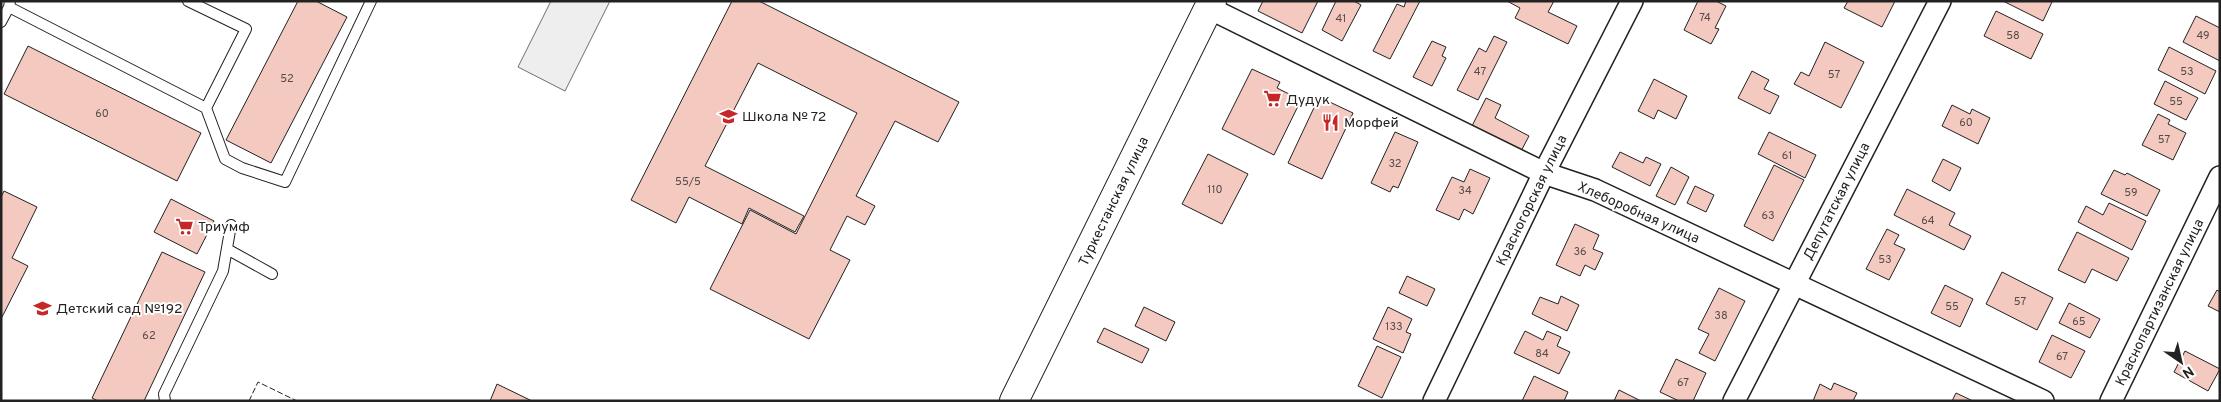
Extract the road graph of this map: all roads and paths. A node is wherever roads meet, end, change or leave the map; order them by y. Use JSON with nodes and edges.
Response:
{"nodes":[{"id":1,"x":188,"y":1,"type":"edge"},
{"id":2,"x":371,"y":1,"type":"edge"},
{"id":3,"x":1632,"y":1,"type":"edge"},
{"id":4,"x":1940,"y":1,"type":"edge"},
{"id":5,"x":9,"y":4,"type":"edge"},
{"id":6,"x":1208,"y":5,"type":"edge"},
{"id":7,"x":1,"y":22,"type":"edge"},
{"id":8,"x":206,"y":108,"type":"junction"},
{"id":9,"x":1544,"y":173,"type":"junction"},
{"id":10,"x":2220,"y":177,"type":"edge"},
{"id":11,"x":231,"y":224,"type":"dead end"},
{"id":12,"x":227,"y":249,"type":"junction"},
{"id":13,"x":272,"y":274,"type":"dead end"},
{"id":14,"x":1793,"y":284,"type":"junction"},
{"id":15,"x":165,"y":401,"type":"edge"},
{"id":16,"x":1014,"y":401,"type":"edge"},
{"id":17,"x":1434,"y":401,"type":"edge"},
{"id":18,"x":1734,"y":401,"type":"edge"},
{"id":19,"x":2043,"y":401,"type":"edge"},
{"id":20,"x":2110,"y":401,"type":"edge"}],
"edges":[{"from":1,"to":8,"type":"lane"},
{"from":2,"to":8,"type":"lane"},
{"from":3,"to":9,"type":"street","name":"Красногорская улица"},
{"from":4,"to":14,"type":"street","name":"Депутатская улица"},
{"from":5,"to":7,"type":"lane"},
{"from":5,"to":8,"type":"lane"},
{"from":6,"to":9,"type":"street","name":"Хлеборобная улица"},
{"from":6,"to":16,"type":"main road","name":"Туркестанская улица"},
{"from":9,"to":14,"type":"street","name":"Хлеборобная улица"},
{"from":9,"to":17,"type":"street","name":"Красногорская улица"},
{"from":10,"to":20,"type":"street","name":"Краснопартизанская улица"},
{"from":11,"to":12,"type":"lane"},
{"from":12,"to":13,"type":"lane"},
{"from":12,"to":15,"type":"lane"},
{"from":14,"to":18,"type":"street","name":"Депутатская улица"},
{"from":14,"to":19,"type":"street","name":"Хлеборобная улица"}]}
